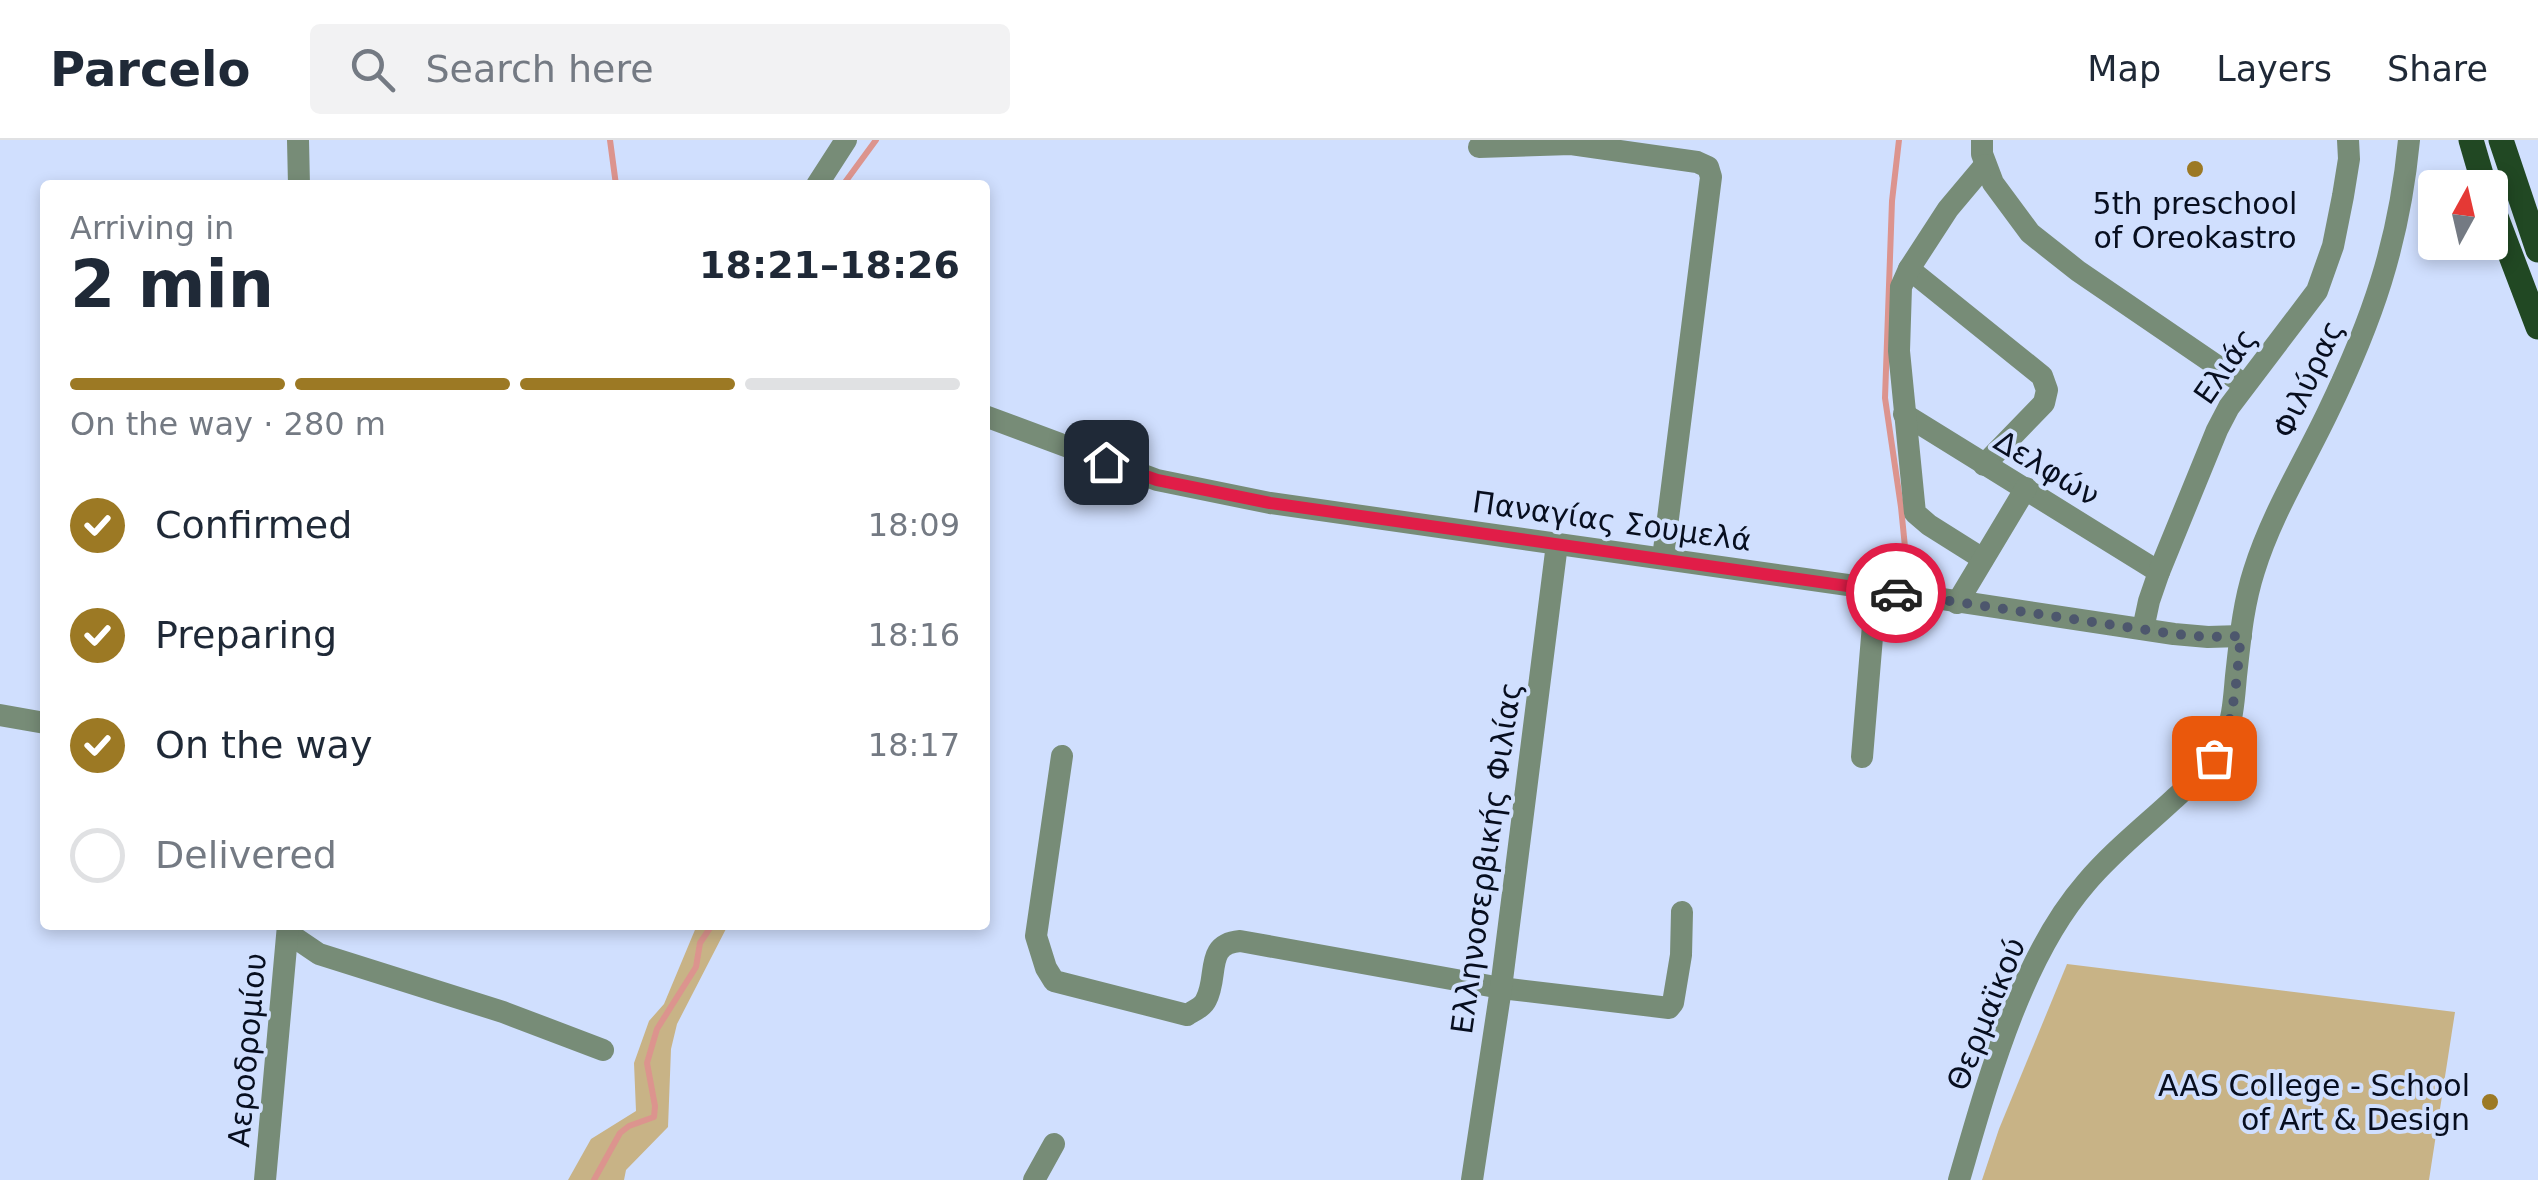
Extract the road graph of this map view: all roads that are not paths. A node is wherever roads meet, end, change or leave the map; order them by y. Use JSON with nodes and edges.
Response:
{"nodes":[{"id":1,"x":298,"y":140,"type":"edge"},
{"id":2,"x":846,"y":140,"type":"edge"},
{"id":3,"x":1982,"y":140,"type":"edge"},
{"id":4,"x":2348,"y":140,"type":"edge"},
{"id":5,"x":2409,"y":140,"type":"edge"},
{"id":6,"x":2470,"y":140,"type":"edge"},
{"id":7,"x":2502,"y":140,"type":"edge"},
{"id":8,"x":1478,"y":147,"type":"dead end"},
{"id":9,"x":1985,"y":165,"type":"junction"},
{"id":10,"x":2480,"y":170,"type":"edge"},
{"id":11,"x":298,"y":180,"type":"edge"},
{"id":12,"x":821,"y":180,"type":"edge"},
{"id":13,"x":2508,"y":248,"type":"edge"},
{"id":14,"x":2538,"y":250,"type":"edge"},
{"id":15,"x":1909,"y":269,"type":"junction"},
{"id":16,"x":2538,"y":327,"type":"edge"},
{"id":17,"x":2245,"y":385,"type":"junction"},
{"id":18,"x":1904,"y":414,"type":"junction"},
{"id":19,"x":990,"y":418,"type":"edge"},
{"id":20,"x":1984,"y":465,"type":"junction"},
{"id":21,"x":2026,"y":488,"type":"junction"},
{"id":22,"x":1557,"y":544,"type":"junction"},
{"id":23,"x":1663,"y":558,"type":"junction"},
{"id":24,"x":1983,"y":559,"type":"junction"},
{"id":25,"x":2159,"y":572,"type":"junction"},
{"id":26,"x":1876,"y":589,"type":"junction"},
{"id":27,"x":1957,"y":603,"type":"junction"},
{"id":28,"x":2143,"y":629,"type":"junction"},
{"id":29,"x":2241,"y":636,"type":"junction"},
{"id":30,"x":0,"y":714,"type":"edge"},
{"id":31,"x":40,"y":721,"type":"edge"},
{"id":32,"x":1062,"y":756,"type":"dead end"},
{"id":33,"x":1862,"y":757,"type":"dead end"},
{"id":34,"x":1682,"y":912,"type":"dead end"},
{"id":35,"x":288,"y":930,"type":"edge"},
{"id":36,"x":289,"y":930,"type":"edge"},
{"id":37,"x":1500,"y":988,"type":"junction"},
{"id":38,"x":603,"y":1050,"type":"dead end"},
{"id":39,"x":1054,"y":1144,"type":"dead end"},
{"id":40,"x":264,"y":1180,"type":"edge"},
{"id":41,"x":1034,"y":1180,"type":"edge"},
{"id":42,"x":1472,"y":1180,"type":"edge"},
{"id":43,"x":1959,"y":1180,"type":"edge"}],
"edges":[{"from":1,"to":11,"type":"street"},
{"from":2,"to":12,"type":"street"},
{"from":3,"to":9,"type":"street"},
{"from":4,"to":17,"type":"street","name":"Ελιάς"},
{"from":5,"to":29,"type":"street","name":"Φιλύρας"},
{"from":6,"to":10,"type":"main road"},
{"from":7,"to":14,"type":"main road"},
{"from":8,"to":23,"type":"street"},
{"from":9,"to":15,"type":"street"},
{"from":9,"to":17,"type":"street"},
{"from":13,"to":16,"type":"main road"},
{"from":15,"to":18,"type":"street"},
{"from":15,"to":20,"type":"street"},
{"from":17,"to":25,"type":"street","name":"Ελιάς"},
{"from":18,"to":20,"type":"street","name":"Δελφών"},
{"from":18,"to":24,"type":"street"},
{"from":19,"to":22,"type":"street","name":"Παναγίας Σουμελά"},
{"from":20,"to":21,"type":"street","name":"Δελφών"},
{"from":21,"to":24,"type":"street"},
{"from":21,"to":25,"type":"street","name":"Δελφών"},
{"from":22,"to":23,"type":"street","name":"Παναγίας Σουμελά"},
{"from":22,"to":37,"type":"street","name":"Ελληνοσερβικής Φιλίας"},
{"from":23,"to":26,"type":"street","name":"Παναγίας Σουμελά"},
{"from":24,"to":27,"type":"street"},
{"from":25,"to":28,"type":"street","name":"Ελιάς"},
{"from":26,"to":27,"type":"street","name":"Παναγίας Σουμελά"},
{"from":26,"to":33,"type":"street"},
{"from":27,"to":28,"type":"street","name":"Παναγίας Σουμελά"},
{"from":28,"to":29,"type":"street","name":"Παναγίας Σουμελά"},
{"from":29,"to":43,"type":"street","name":"Θερμαϊκού"},
{"from":30,"to":31,"type":"street"},
{"from":32,"to":37,"type":"street"},
{"from":34,"to":37,"type":"street"},
{"from":35,"to":40,"type":"street","name":"Αεροδρομίου"},
{"from":36,"to":38,"type":"street"},
{"from":37,"to":42,"type":"street","name":"Ελληνοσερβικής Φιλίας"},
{"from":39,"to":41,"type":"street"}]}
